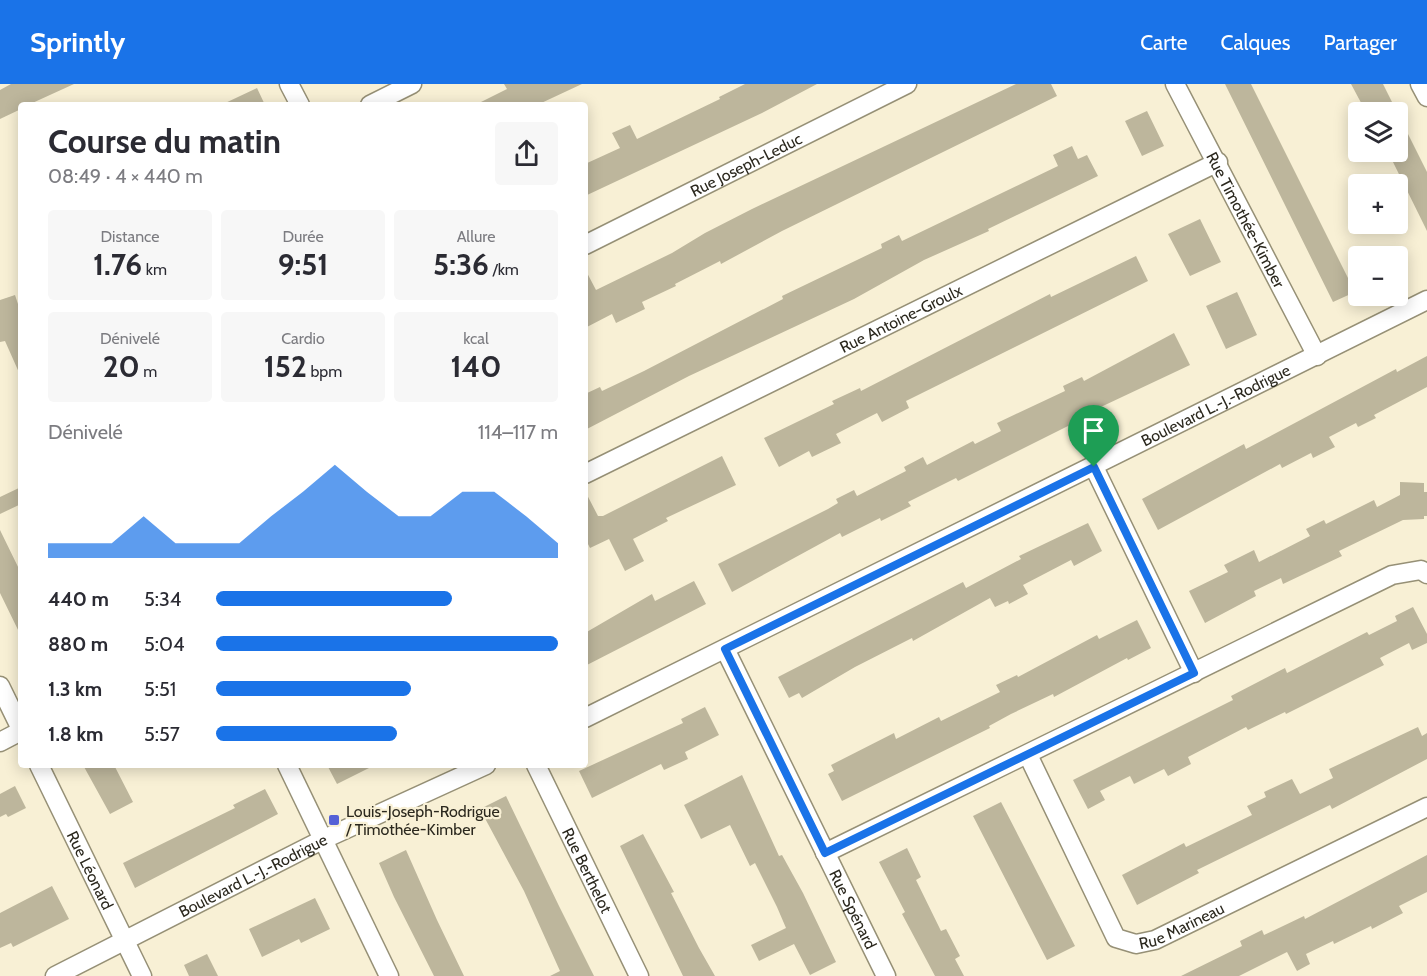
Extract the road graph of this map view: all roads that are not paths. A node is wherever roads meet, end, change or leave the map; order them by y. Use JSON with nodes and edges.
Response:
{"nodes":[{"id":1,"x":289,"y":84,"type":"edge"},
{"id":2,"x":412,"y":84,"type":"edge"},
{"id":3,"x":907,"y":84,"type":"edge"},
{"id":4,"x":1175,"y":84,"type":"edge"},
{"id":5,"x":1420,"y":84,"type":"edge"},
{"id":6,"x":1427,"y":97,"type":"edge"},
{"id":7,"x":298,"y":102,"type":"edge"},
{"id":8,"x":376,"y":102,"type":"edge"},
{"id":9,"x":1218,"y":162,"type":"junction"},
{"id":10,"x":588,"y":244,"type":"edge"},
{"id":11,"x":1427,"y":300,"type":"edge"},
{"id":12,"x":1317,"y":356,"type":"junction"},
{"id":13,"x":1094,"y":467,"type":"junction"},
{"id":14,"x":588,"y":473,"type":"edge"},
{"id":15,"x":1427,"y":574,"type":"edge"},
{"id":16,"x":725,"y":649,"type":"junction"},
{"id":17,"x":1194,"y":673,"type":"junction"},
{"id":18,"x":0,"y":686,"type":"edge"},
{"id":19,"x":588,"y":717,"type":"edge"},
{"id":20,"x":18,"y":724,"type":"edge"},
{"id":21,"x":18,"y":732,"type":"edge"},
{"id":22,"x":0,"y":742,"type":"edge"},
{"id":23,"x":1028,"y":755,"type":"junction"},
{"id":24,"x":40,"y":768,"type":"edge"},
{"id":25,"x":288,"y":768,"type":"edge"},
{"id":26,"x":479,"y":768,"type":"edge"},
{"id":27,"x":537,"y":768,"type":"edge"},
{"id":28,"x":1427,"y":807,"type":"edge"},
{"id":29,"x":322,"y":840,"type":"junction"},
{"id":30,"x":825,"y":853,"type":"junction"},
{"id":31,"x":124,"y":939,"type":"junction"},
{"id":32,"x":55,"y":976,"type":"edge"},
{"id":33,"x":142,"y":976,"type":"edge"},
{"id":34,"x":389,"y":976,"type":"edge"},
{"id":35,"x":639,"y":976,"type":"edge"},
{"id":36,"x":886,"y":976,"type":"edge"}],
"edges":[{"from":1,"to":7,"type":"street"},
{"from":2,"to":8,"type":"street"},
{"from":3,"to":10,"type":"street","name":"Rue Joseph-Leduc"},
{"from":4,"to":9,"type":"street","name":"Rue Timothée-Kimber"},
{"from":5,"to":6,"type":"street"},
{"from":9,"to":12,"type":"street","name":"Rue Timothée-Kimber"},
{"from":9,"to":14,"type":"street","name":"Rue Antoine-Groulx"},
{"from":11,"to":12,"type":"street","name":"Boulevard L.-J.-Rodrigue"},
{"from":12,"to":13,"type":"street","name":"Boulevard L.-J.-Rodrigue"},
{"from":13,"to":16,"type":"street","name":"Boulevard L.-J.-Rodrigue"},
{"from":13,"to":17,"type":"street"},
{"from":15,"to":17,"type":"street"},
{"from":16,"to":19,"type":"street","name":"Boulevard L.-J.-Rodrigue"},
{"from":16,"to":30,"type":"street","name":"Rue Spénard"},
{"from":17,"to":23,"type":"street"},
{"from":18,"to":20,"type":"street"},
{"from":21,"to":22,"type":"street"},
{"from":23,"to":28,"type":"street","name":"Rue Marineau"},
{"from":23,"to":30,"type":"street"},
{"from":24,"to":31,"type":"street","name":"Rue Léonard"},
{"from":25,"to":29,"type":"street"},
{"from":26,"to":29,"type":"street","name":"Boulevard L.-J.-Rodrigue"},
{"from":27,"to":35,"type":"street","name":"Rue Berthelot"},
{"from":29,"to":31,"type":"street","name":"Boulevard L.-J.-Rodrigue"},
{"from":29,"to":34,"type":"street"},
{"from":30,"to":36,"type":"street","name":"Rue Spénard"},
{"from":31,"to":32,"type":"street","name":"Boulevard L.-J.-Rodrigue"},
{"from":31,"to":33,"type":"street","name":"Rue Léonard"}]}
